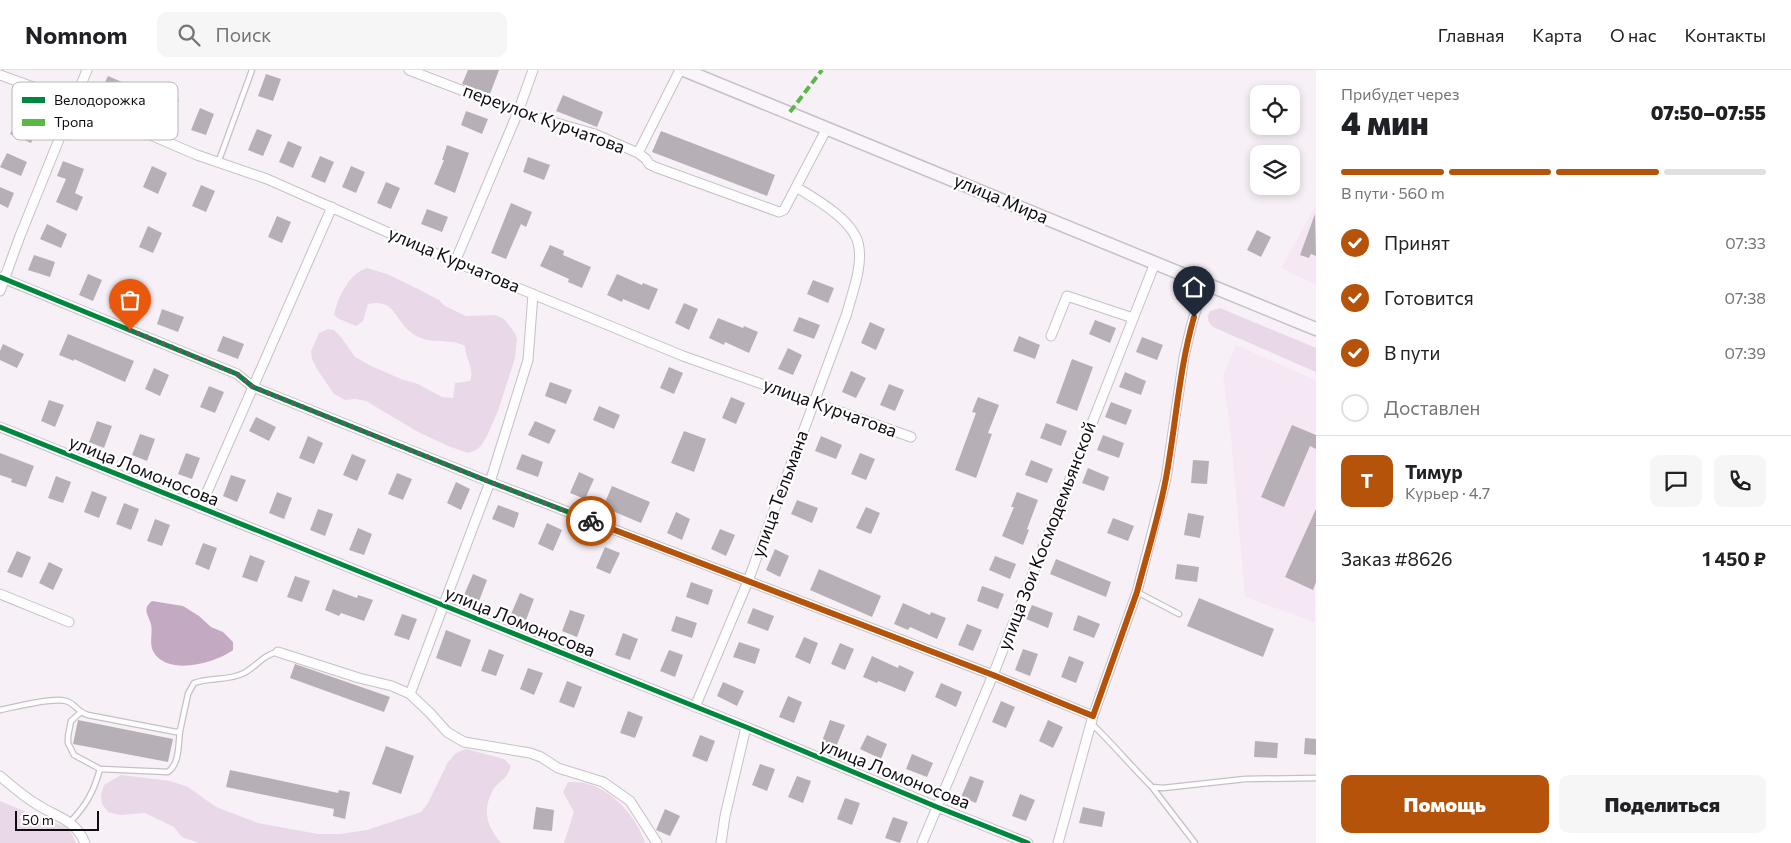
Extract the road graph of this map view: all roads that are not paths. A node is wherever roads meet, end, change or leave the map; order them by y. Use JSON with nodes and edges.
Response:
{"nodes":[{"id":1,"x":87,"y":70,"type":"edge"},
{"id":2,"x":252,"y":70,"type":"edge"},
{"id":3,"x":409,"y":70,"type":"edge"},
{"id":4,"x":533,"y":70,"type":"edge"},
{"id":5,"x":680,"y":70,"type":"edge"},
{"id":6,"x":684,"y":70,"type":"edge"},
{"id":7,"x":0,"y":75,"type":"edge"},
{"id":8,"x":19,"y":82,"type":"edge"},
{"id":9,"x":82,"y":82,"type":"edge"},
{"id":10,"x":518,"y":112,"type":"junction"},
{"id":11,"x":827,"y":128,"type":"junction"},
{"id":12,"x":58,"y":140,"type":"edge"},
{"id":13,"x":162,"y":140,"type":"edge"},
{"id":14,"x":638,"y":154,"type":"junction"},
{"id":15,"x":218,"y":163,"type":"junction"},
{"id":16,"x":796,"y":187,"type":"junction"},
{"id":17,"x":332,"y":208,"type":"junction"},
{"id":18,"x":455,"y":262,"type":"junction"},
{"id":19,"x":1154,"y":263,"type":"junction"},
{"id":20,"x":2,"y":278,"type":"edge"},
{"id":21,"x":1204,"y":282,"type":"junction"},
{"id":22,"x":0,"y":291,"type":"edge"},
{"id":23,"x":533,"y":294,"type":"junction"},
{"id":24,"x":1133,"y":318,"type":"junction"},
{"id":25,"x":1316,"y":329,"type":"edge"},
{"id":26,"x":1051,"y":336,"type":"dead end"},
{"id":27,"x":253,"y":387,"type":"junction"},
{"id":28,"x":814,"y":402,"type":"junction"},
{"id":29,"x":0,"y":428,"type":"edge"},
{"id":30,"x":911,"y":437,"type":"dead end"},
{"id":31,"x":490,"y":482,"type":"junction"},
{"id":32,"x":200,"y":508,"type":"junction"},
{"id":33,"x":748,"y":581,"type":"junction"},
{"id":34,"x":1137,"y":592,"type":"junction"},
{"id":35,"x":0,"y":594,"type":"edge"},
{"id":36,"x":444,"y":606,"type":"junction"},
{"id":37,"x":1179,"y":614,"type":"dead end"},
{"id":38,"x":69,"y":622,"type":"dead end"},
{"id":39,"x":278,"y":652,"type":"joint"},
{"id":40,"x":993,"y":675,"type":"junction"},
{"id":41,"x":410,"y":694,"type":"junction"},
{"id":42,"x":695,"y":707,"type":"junction"},
{"id":43,"x":0,"y":710,"type":"edge"},
{"id":44,"x":80,"y":713,"type":"junction"},
{"id":45,"x":1092,"y":719,"type":"junction"},
{"id":46,"x":746,"y":727,"type":"junction"},
{"id":47,"x":180,"y":731,"type":"junction"},
{"id":48,"x":100,"y":770,"type":"junction"},
{"id":49,"x":0,"y":776,"type":"edge"},
{"id":50,"x":1316,"y":778,"type":"edge"},
{"id":51,"x":1152,"y":787,"type":"junction"},
{"id":52,"x":937,"y":807,"type":"junction"},
{"id":53,"x":70,"y":822,"type":"junction"},
{"id":54,"x":85,"y":843,"type":"edge"},
{"id":55,"x":657,"y":843,"type":"edge"},
{"id":56,"x":721,"y":843,"type":"edge"},
{"id":57,"x":922,"y":843,"type":"edge"},
{"id":58,"x":1028,"y":843,"type":"edge"},
{"id":59,"x":1058,"y":843,"type":"edge"},
{"id":60,"x":1195,"y":843,"type":"edge"}],
"edges":[{"from":1,"to":9,"type":"street"},
{"from":2,"to":15,"type":"lane"},
{"from":3,"to":10,"type":"street","name":"переулок Курчатова"},
{"from":4,"to":10,"type":"street"},
{"from":5,"to":14,"type":"street"},
{"from":6,"to":11,"type":"main road","name":"улица Мира"},
{"from":7,"to":8,"type":"street","name":"улица Курчатова"},
{"from":10,"to":14,"type":"street","name":"переулок Курчатова"},
{"from":10,"to":18,"type":"street"},
{"from":11,"to":16,"type":"street","name":"переулок Курчатова"},
{"from":11,"to":19,"type":"main road","name":"улица Мира"},
{"from":12,"to":20,"type":"street"},
{"from":13,"to":15,"type":"street","name":"улица Курчатова"},
{"from":14,"to":16,"type":"street","name":"переулок Курчатова"},
{"from":15,"to":17,"type":"street","name":"улица Курчатова"},
{"from":16,"to":28,"type":"street","name":"улица Тельмана"},
{"from":17,"to":18,"type":"street","name":"улица Курчатова"},
{"from":17,"to":27,"type":"street"},
{"from":18,"to":23,"type":"street","name":"улица Курчатова"},
{"from":19,"to":21,"type":"main road","name":"улица Мира"},
{"from":19,"to":24,"type":"street","name":"улица Зои Космодемьянской"},
{"from":20,"to":22,"type":"street"},
{"from":20,"to":27,"type":"street"},
{"from":21,"to":25,"type":"main road","name":"улица Мира"},
{"from":21,"to":34,"type":"street"},
{"from":23,"to":28,"type":"street","name":"улица Курчатова"},
{"from":23,"to":31,"type":"street"},
{"from":24,"to":26,"type":"street"},
{"from":24,"to":40,"type":"street","name":"улица Зои Космодемьянской"},
{"from":27,"to":31,"type":"street"},
{"from":27,"to":32,"type":"street"},
{"from":28,"to":30,"type":"street","name":"улица Курчатова"},
{"from":28,"to":33,"type":"street","name":"улица Тельмана"},
{"from":29,"to":32,"type":"street","name":"улица Ломоносова"},
{"from":31,"to":33,"type":"street"},
{"from":31,"to":36,"type":"street"},
{"from":32,"to":36,"type":"street","name":"улица Ломоносова"},
{"from":33,"to":40,"type":"street"},
{"from":33,"to":42,"type":"street","name":"улица Тельмана"},
{"from":34,"to":37,"type":"lane"},
{"from":34,"to":45,"type":"street"},
{"from":35,"to":38,"type":"street"},
{"from":36,"to":41,"type":"street"},
{"from":36,"to":42,"type":"street","name":"улица Ломоносова"},
{"from":39,"to":41,"type":"street"},
{"from":39,"to":47,"type":"lane"},
{"from":40,"to":45,"type":"street"},
{"from":40,"to":52,"type":"street","name":"улица Зои Космодемьянской"},
{"from":41,"to":55,"type":"street"},
{"from":42,"to":46,"type":"street","name":"улица Ломоносова"},
{"from":43,"to":44,"type":"lane"},
{"from":44,"to":47,"type":"lane"},
{"from":44,"to":48,"type":"lane"},
{"from":45,"to":51,"type":"lane"},
{"from":45,"to":59,"type":"street"},
{"from":46,"to":52,"type":"street","name":"улица Ломоносова"},
{"from":46,"to":56,"type":"street"},
{"from":47,"to":48,"type":"lane"},
{"from":48,"to":53,"type":"lane"},
{"from":49,"to":53,"type":"street"},
{"from":50,"to":51,"type":"lane"},
{"from":51,"to":60,"type":"lane"},
{"from":52,"to":57,"type":"street","name":"улица Зои Космодемьянской"},
{"from":52,"to":58,"type":"street","name":"улица Ломоносова"},
{"from":53,"to":54,"type":"street"}]}
